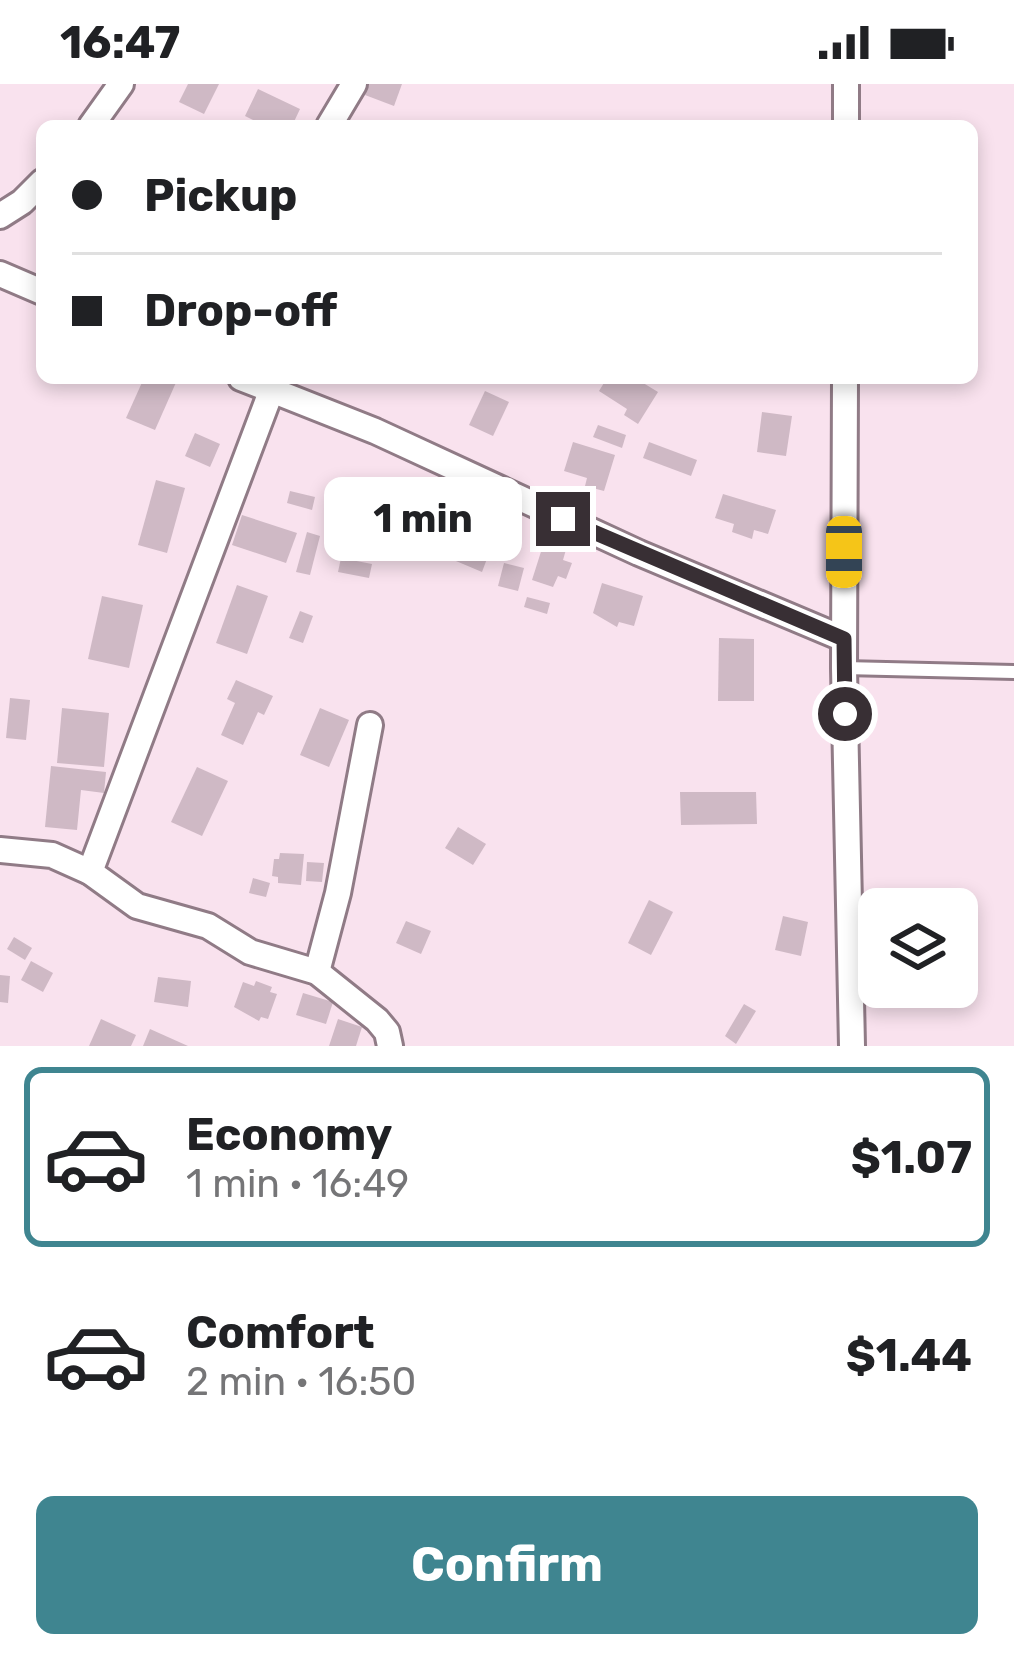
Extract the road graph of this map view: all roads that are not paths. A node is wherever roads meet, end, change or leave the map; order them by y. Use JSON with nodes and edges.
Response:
{"nodes":[{"id":1,"x":121,"y":84,"type":"edge"},
{"id":2,"x":354,"y":84,"type":"edge"},
{"id":3,"x":846,"y":84,"type":"edge"},
{"id":4,"x":95,"y":120,"type":"edge"},
{"id":5,"x":333,"y":120,"type":"edge"},
{"id":6,"x":846,"y":120,"type":"edge"},
{"id":7,"x":36,"y":188,"type":"edge"},
{"id":8,"x":0,"y":216,"type":"edge"},
{"id":9,"x":0,"y":274,"type":"edge"},
{"id":10,"x":36,"y":289,"type":"edge"},
{"id":11,"x":258,"y":384,"type":"edge"},
{"id":12,"x":845,"y":384,"type":"edge"},
{"id":13,"x":272,"y":389,"type":"junction"},
{"id":14,"x":844,"y":639,"type":"junction"},
{"id":15,"x":844,"y":668,"type":"junction"},
{"id":16,"x":1014,"y":672,"type":"edge"},
{"id":17,"x":370,"y":725,"type":"dead end"},
{"id":18,"x":0,"y":850,"type":"edge"},
{"id":19,"x":90,"y":872,"type":"junction"},
{"id":20,"x":317,"y":972,"type":"junction"},
{"id":21,"x":390,"y":1046,"type":"edge"},
{"id":22,"x":853,"y":1046,"type":"edge"}],
"edges":[{"from":1,"to":4,"type":"street"},
{"from":2,"to":5,"type":"street"},
{"from":3,"to":6,"type":"street"},
{"from":7,"to":8,"type":"street"},
{"from":9,"to":10,"type":"street"},
{"from":11,"to":13,"type":"street"},
{"from":12,"to":14,"type":"street"},
{"from":13,"to":14,"type":"street"},
{"from":13,"to":19,"type":"street"},
{"from":14,"to":15,"type":"street"},
{"from":15,"to":16,"type":"lane"},
{"from":15,"to":22,"type":"street"},
{"from":17,"to":20,"type":"street"},
{"from":18,"to":19,"type":"street"},
{"from":19,"to":20,"type":"street"},
{"from":20,"to":21,"type":"street"}]}
